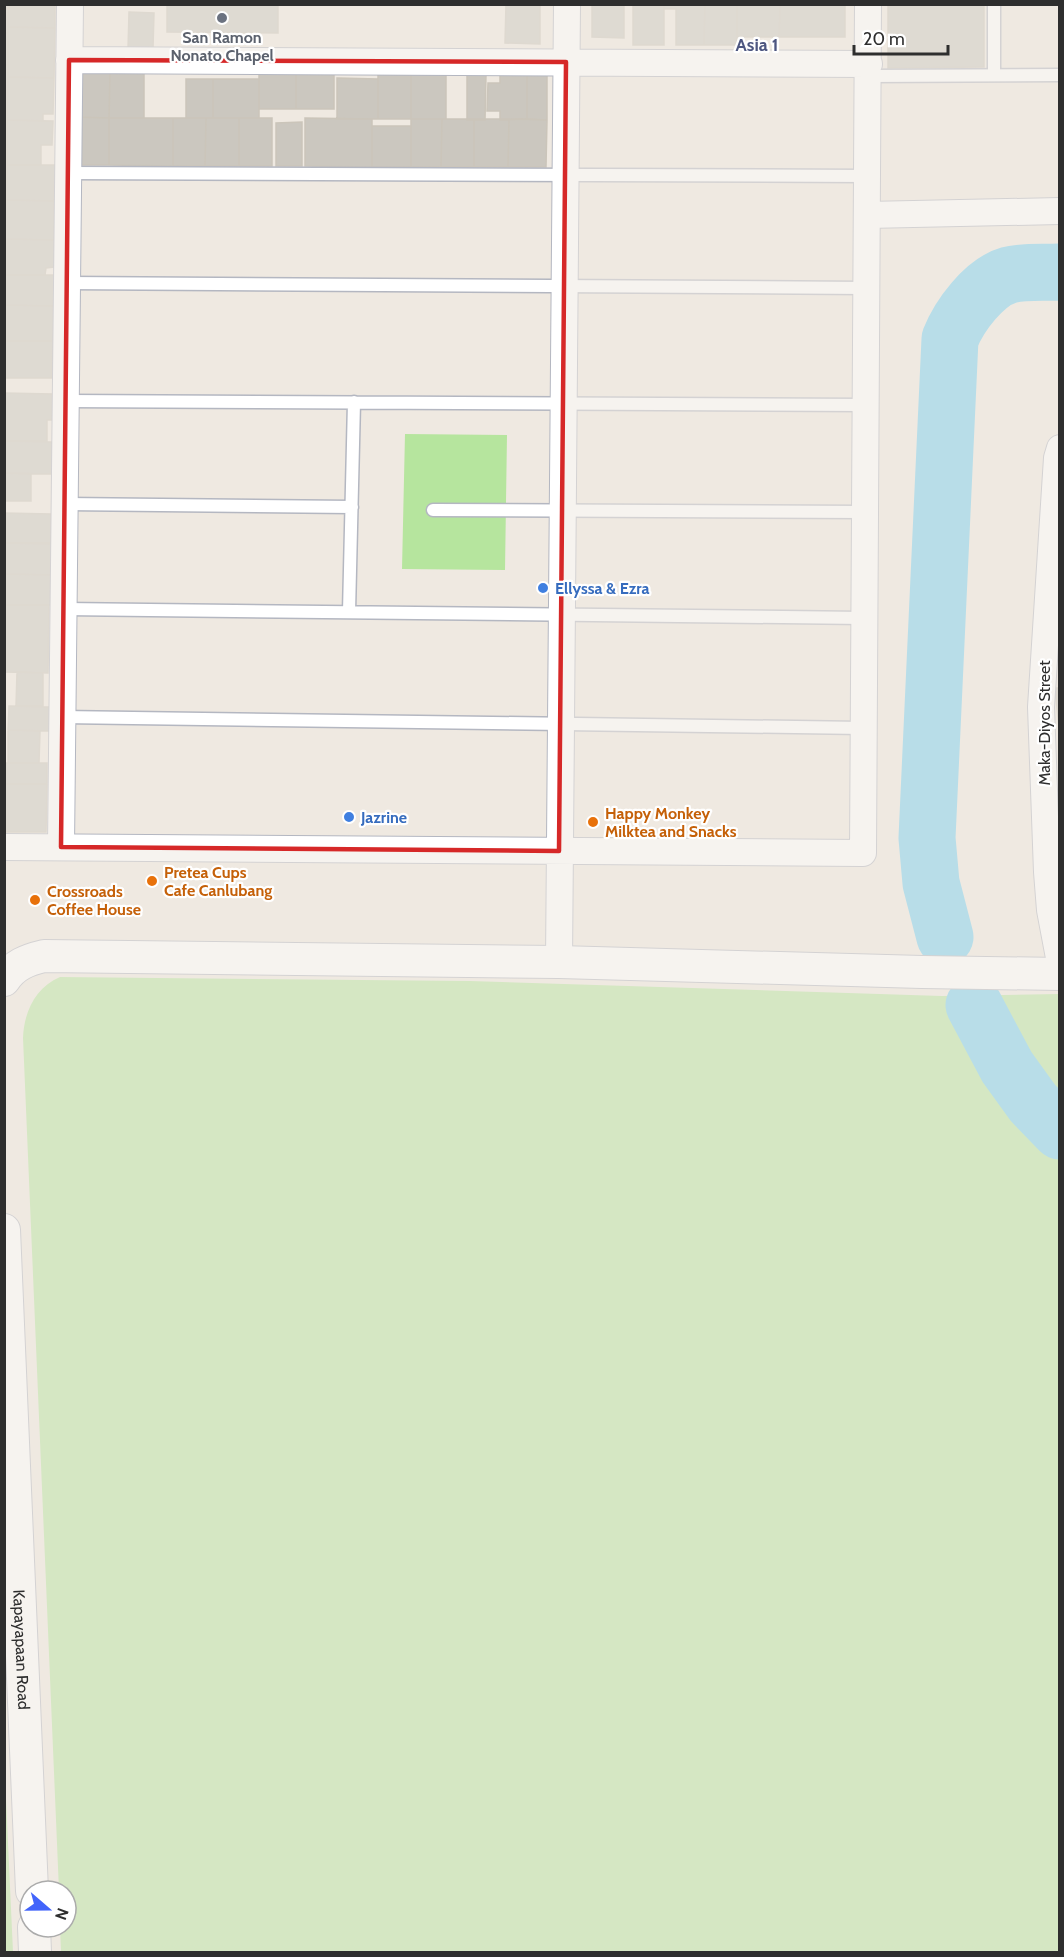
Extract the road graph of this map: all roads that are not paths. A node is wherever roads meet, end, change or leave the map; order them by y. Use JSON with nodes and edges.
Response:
{"nodes":[{"id":1,"x":70,"y":4,"type":"edge"},
{"id":2,"x":567,"y":4,"type":"edge"},
{"id":3,"x":868,"y":4,"type":"edge"},
{"id":4,"x":994,"y":4,"type":"edge"},
{"id":5,"x":69,"y":60,"type":"junction"},
{"id":6,"x":566,"y":62,"type":"junction"},
{"id":7,"x":868,"y":70,"type":"junction"},
{"id":8,"x":994,"y":75,"type":"junction"},
{"id":9,"x":1059,"y":75,"type":"edge"},
{"id":10,"x":68,"y":173,"type":"junction"},
{"id":11,"x":565,"y":175,"type":"junction"},
{"id":12,"x":867,"y":176,"type":"junction"},
{"id":13,"x":1059,"y":211,"type":"edge"},
{"id":14,"x":867,"y":215,"type":"junction"},
{"id":15,"x":67,"y":283,"type":"junction"},
{"id":16,"x":564,"y":286,"type":"junction"},
{"id":17,"x":867,"y":288,"type":"junction"},
{"id":18,"x":66,"y":401,"type":"junction"},
{"id":19,"x":354,"y":402,"type":"junction"},
{"id":20,"x":563,"y":404,"type":"junction"},
{"id":21,"x":866,"y":405,"type":"junction"},
{"id":22,"x":1059,"y":448,"type":"edge"},
{"id":23,"x":65,"y":504,"type":"junction"},
{"id":24,"x":351,"y":507,"type":"junction"},
{"id":25,"x":433,"y":510,"type":"dead end"},
{"id":26,"x":562,"y":510,"type":"junction"},
{"id":27,"x":865,"y":512,"type":"junction"},
{"id":28,"x":64,"y":609,"type":"junction"},
{"id":29,"x":349,"y":612,"type":"junction"},
{"id":30,"x":561,"y":614,"type":"junction"},
{"id":31,"x":864,"y":618,"type":"junction"},
{"id":32,"x":62,"y":717,"type":"junction"},
{"id":33,"x":560,"y":724,"type":"junction"},
{"id":34,"x":863,"y":729,"type":"junction"},
{"id":35,"x":4,"y":847,"type":"edge"},
{"id":36,"x":61,"y":847,"type":"junction"},
{"id":37,"x":559,"y":851,"type":"junction"},
{"id":38,"x":1053,"y":872,"type":"edge"},
{"id":39,"x":558,"y":962,"type":"junction"},
{"id":40,"x":1059,"y":963,"type":"edge"},
{"id":41,"x":6,"y":973,"type":"edge"},
{"id":42,"x":1059,"y":974,"type":"edge"},
{"id":43,"x":4,"y":1230,"type":"edge"},
{"id":44,"x":32,"y":1879,"type":"edge"}],
"edges":[{"from":1,"to":5,"type":"street"},
{"from":2,"to":6,"type":"street"},
{"from":3,"to":7,"type":"street"},
{"from":4,"to":8,"type":"lane"},
{"from":5,"to":6,"type":"street"},
{"from":5,"to":10,"type":"street"},
{"from":6,"to":7,"type":"street"},
{"from":6,"to":11,"type":"street"},
{"from":7,"to":8,"type":"lane"},
{"from":7,"to":12,"type":"street"},
{"from":8,"to":9,"type":"lane"},
{"from":10,"to":11,"type":"lane"},
{"from":10,"to":15,"type":"street"},
{"from":11,"to":12,"type":"lane"},
{"from":11,"to":16,"type":"street"},
{"from":12,"to":14,"type":"street"},
{"from":13,"to":14,"type":"street"},
{"from":14,"to":17,"type":"street"},
{"from":15,"to":16,"type":"lane"},
{"from":15,"to":18,"type":"street"},
{"from":16,"to":17,"type":"lane"},
{"from":16,"to":20,"type":"street"},
{"from":17,"to":21,"type":"street"},
{"from":18,"to":19,"type":"lane"},
{"from":18,"to":23,"type":"street"},
{"from":19,"to":20,"type":"lane"},
{"from":19,"to":24,"type":"lane"},
{"from":20,"to":21,"type":"lane"},
{"from":20,"to":26,"type":"street"},
{"from":21,"to":27,"type":"street"},
{"from":22,"to":38,"type":"street","name":"Maka-Diyos Street"},
{"from":23,"to":24,"type":"lane"},
{"from":23,"to":28,"type":"street"},
{"from":24,"to":29,"type":"lane"},
{"from":25,"to":26,"type":"lane"},
{"from":26,"to":27,"type":"lane"},
{"from":26,"to":30,"type":"street"},
{"from":27,"to":31,"type":"street"},
{"from":28,"to":29,"type":"lane"},
{"from":28,"to":32,"type":"street"},
{"from":29,"to":30,"type":"lane"},
{"from":30,"to":31,"type":"lane"},
{"from":30,"to":33,"type":"street"},
{"from":31,"to":34,"type":"street"},
{"from":32,"to":33,"type":"lane"},
{"from":32,"to":36,"type":"street"},
{"from":33,"to":34,"type":"lane"},
{"from":33,"to":37,"type":"street"},
{"from":34,"to":37,"type":"street"},
{"from":35,"to":36,"type":"street"},
{"from":36,"to":37,"type":"street"},
{"from":37,"to":39,"type":"street"},
{"from":38,"to":40,"type":"street","name":"Maka-Diyos Street"},
{"from":39,"to":41,"type":"street"},
{"from":39,"to":42,"type":"street"},
{"from":43,"to":44,"type":"street","name":"Kapayapaan Road"}]}
